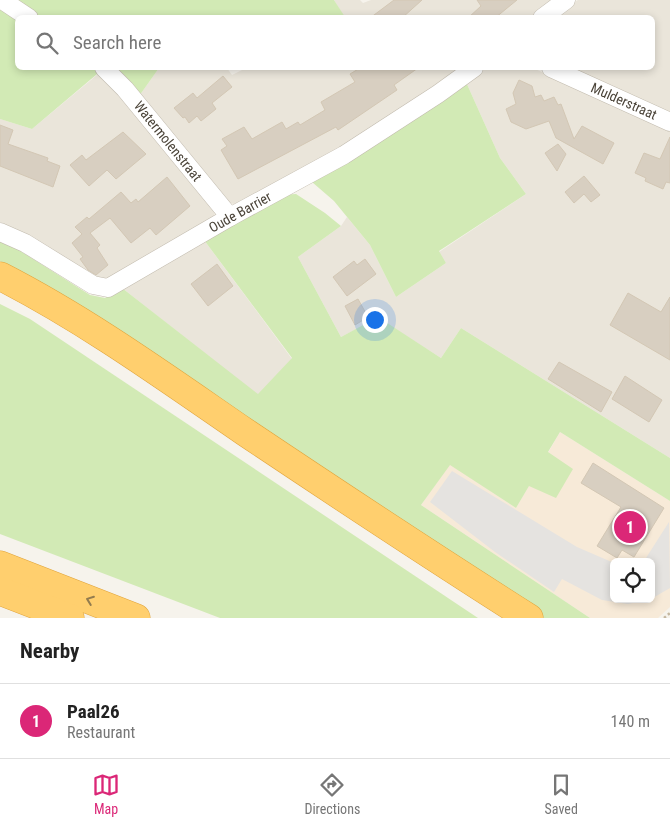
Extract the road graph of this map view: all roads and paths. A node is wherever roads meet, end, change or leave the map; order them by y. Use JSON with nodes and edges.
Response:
{"nodes":[{"id":1,"x":2,"y":0,"type":"edge"},
{"id":2,"x":566,"y":0,"type":"edge"},
{"id":3,"x":24,"y":15,"type":"edge"},
{"id":4,"x":546,"y":15,"type":"edge"},
{"id":5,"x":106,"y":70,"type":"edge"},
{"id":6,"x":471,"y":70,"type":"edge"},
{"id":7,"x":555,"y":70,"type":"edge"},
{"id":8,"x":670,"y":122,"type":"edge"},
{"id":9,"x":230,"y":216,"type":"junction"},
{"id":10,"x":0,"y":232,"type":"edge"},
{"id":11,"x":0,"y":276,"type":"edge"},
{"id":12,"x":0,"y":291,"type":"edge"},
{"id":13,"x":0,"y":557,"type":"edge"},
{"id":14,"x":12,"y":570,"type":"edge"},
{"id":15,"x":0,"y":591,"type":"edge"},
{"id":16,"x":670,"y":613,"type":"edge"},
{"id":17,"x":70,"y":618,"type":"edge"},
{"id":18,"x":136,"y":618,"type":"edge"},
{"id":19,"x":504,"y":618,"type":"edge"},
{"id":20,"x":529,"y":618,"type":"edge"},
{"id":21,"x":664,"y":618,"type":"edge"}],
"edges":[{"from":1,"to":3,"type":"street"},
{"from":2,"to":4,"type":"street"},
{"from":5,"to":9,"type":"street","name":"Watermolenstraat"},
{"from":6,"to":9,"type":"street","name":"Oude Barrier"},
{"from":7,"to":8,"type":"street","name":"Mulderstraat"},
{"from":9,"to":10,"type":"street","name":"Oude Barrier"},
{"from":11,"to":20,"type":"highway"},
{"from":12,"to":19,"type":"highway"},
{"from":13,"to":14,"type":"highway"},
{"from":18,"to":14,"type":"highway","one_way":true},
{"from":15,"to":17,"type":"highway"},
{"from":16,"to":21,"type":"path"}]}
